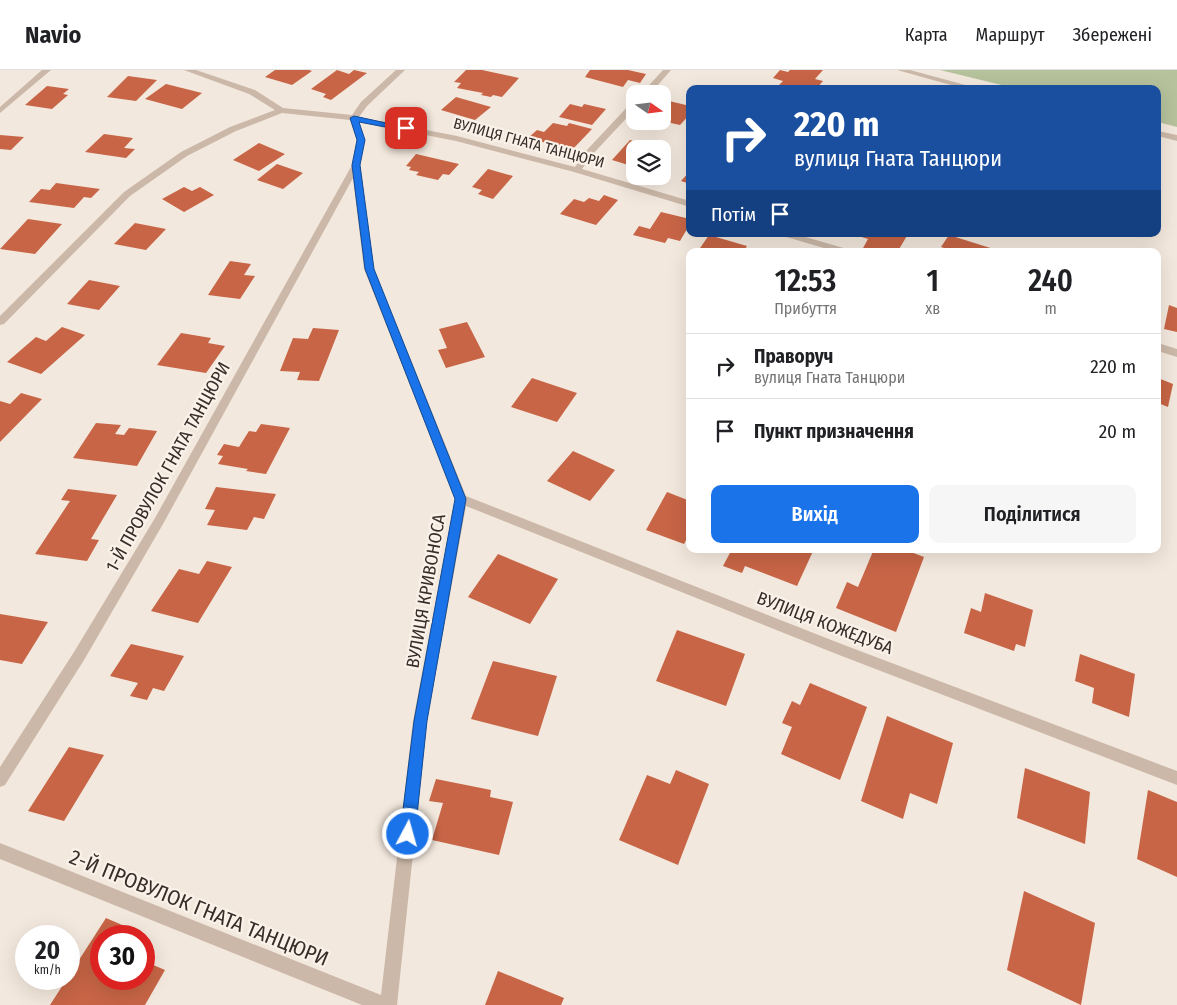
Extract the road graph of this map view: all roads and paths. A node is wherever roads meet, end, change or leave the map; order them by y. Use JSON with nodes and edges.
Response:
{"nodes":[{"id":1,"x":47,"y":70,"type":"edge"},
{"id":2,"x":188,"y":70,"type":"edge"},
{"id":3,"x":401,"y":70,"type":"edge"},
{"id":4,"x":667,"y":70,"type":"edge"},
{"id":5,"x":901,"y":70,"type":"edge"},
{"id":6,"x":653,"y":85,"type":"edge"},
{"id":7,"x":960,"y":85,"type":"edge"},
{"id":8,"x":281,"y":110,"type":"junction"},
{"id":9,"x":0,"y":111,"type":"edge"},
{"id":10,"x":626,"y":114,"type":"edge"},
{"id":11,"x":354,"y":118,"type":"junction"},
{"id":12,"x":1161,"y":135,"type":"edge"},
{"id":13,"x":1177,"y":138,"type":"edge"},
{"id":14,"x":356,"y":165,"type":"junction"},
{"id":15,"x":576,"y":170,"type":"junction"},
{"id":16,"x":686,"y":203,"type":"edge"},
{"id":17,"x":796,"y":237,"type":"edge"},
{"id":18,"x":834,"y":248,"type":"edge"},
{"id":19,"x":0,"y":322,"type":"edge"},
{"id":20,"x":1161,"y":348,"type":"edge"},
{"id":21,"x":1177,"y":353,"type":"edge"},
{"id":22,"x":461,"y":499,"type":"junction"},
{"id":23,"x":1177,"y":778,"type":"edge"},
{"id":24,"x":0,"y":780,"type":"edge"},
{"id":25,"x":0,"y":850,"type":"edge"},
{"id":26,"x":383,"y":1005,"type":"edge"},
{"id":27,"x":388,"y":1005,"type":"edge"}],
"edges":[{"from":1,"to":9,"type":"street"},
{"from":2,"to":8,"type":"street","name":"ВУЛИЦЯ ГНАТА ТАНЦЮРИ"},
{"from":3,"to":11,"type":"street"},
{"from":4,"to":6,"type":"street"},
{"from":5,"to":7,"type":"street"},
{"from":8,"to":11,"type":"street","name":"ВУЛИЦЯ ГНАТА ТАНЦЮРИ"},
{"from":8,"to":19,"type":"street"},
{"from":10,"to":15,"type":"street"},
{"from":11,"to":14,"type":"street","name":"ВУЛИЦЯ КРИВОНОСА"},
{"from":11,"to":15,"type":"street","name":"ВУЛИЦЯ ГНАТА ТАНЦЮРИ"},
{"from":12,"to":13,"type":"street"},
{"from":14,"to":22,"type":"street","name":"ВУЛИЦЯ КРИВОНОСА"},
{"from":14,"to":24,"type":"street","name":"1-Й ПРОВУЛОК ГНАТА ТАНЦЮРИ"},
{"from":15,"to":16,"type":"street","name":"ВУЛИЦЯ ГНАТА ТАНЦЮРИ"},
{"from":17,"to":18,"type":"street"},
{"from":20,"to":21,"type":"street"},
{"from":22,"to":23,"type":"street","name":"ВУЛИЦЯ КОЖЕДУБА"},
{"from":22,"to":27,"type":"street","name":"ВУЛИЦЯ КРИВОНОСА"},
{"from":25,"to":26,"type":"street","name":"2-Й ПРОВУЛОК ГНАТА ТАНЦЮРИ"}]}
